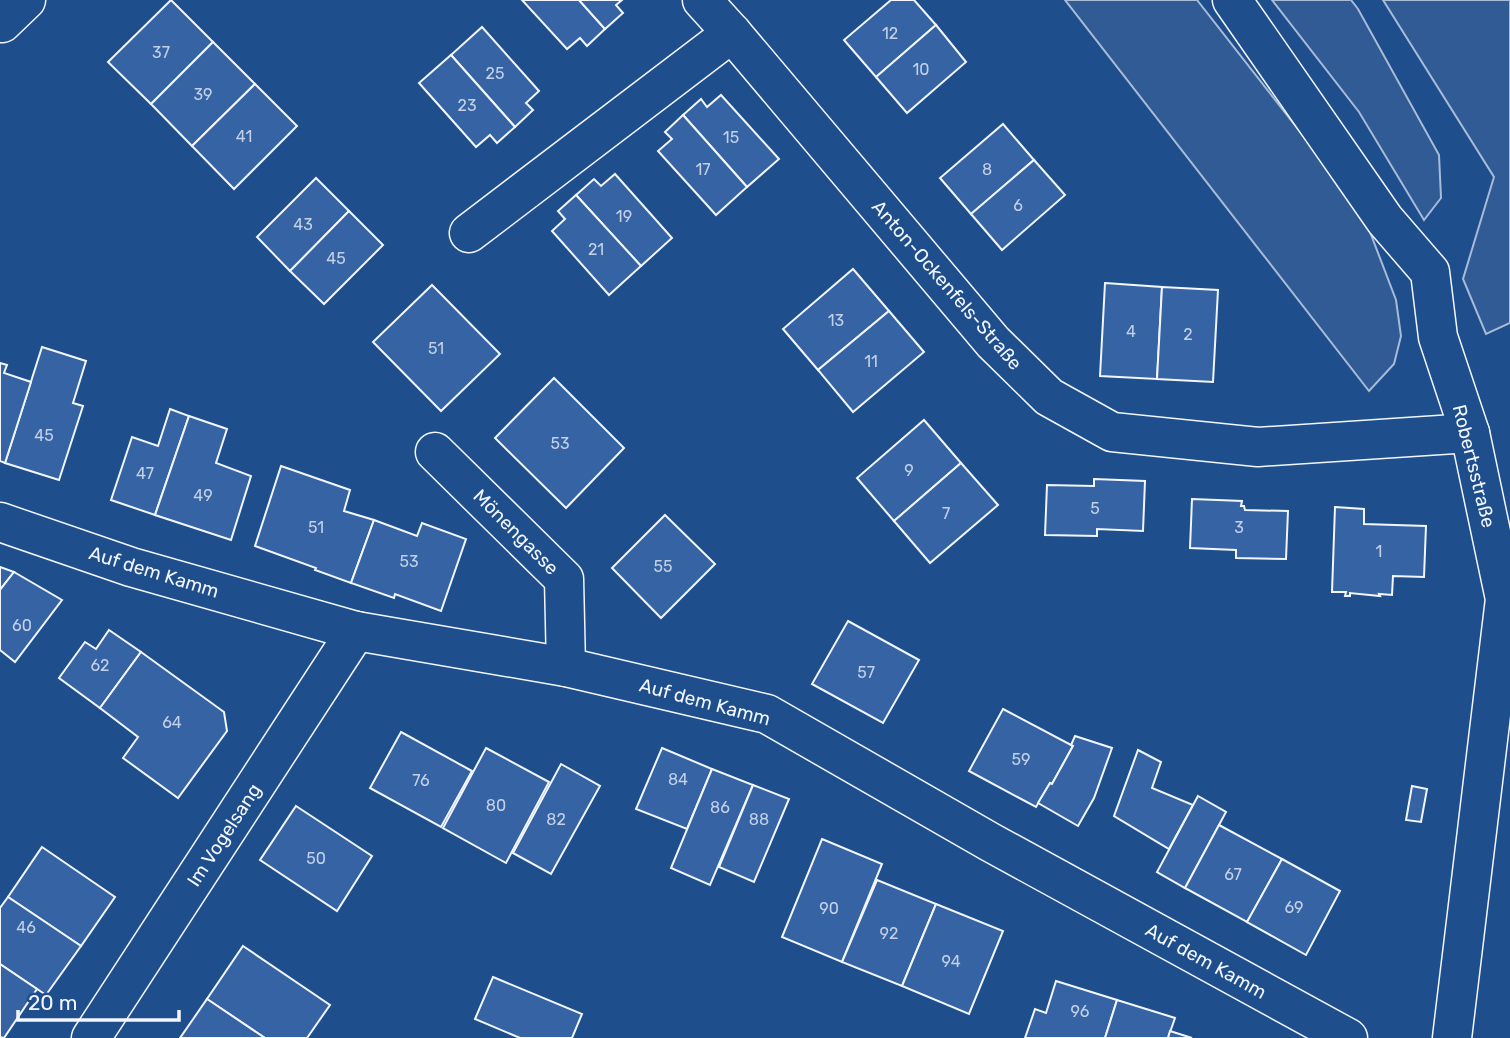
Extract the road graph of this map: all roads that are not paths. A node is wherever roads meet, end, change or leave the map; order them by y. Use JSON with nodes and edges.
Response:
{"nodes":[{"id":1,"x":702,"y":0,"type":"edge"},
{"id":2,"x":1232,"y":0,"type":"edge"},
{"id":3,"x":732,"y":33,"type":"junction"},
{"id":4,"x":469,"y":233,"type":"dead end"},
{"id":5,"x":1470,"y":433,"type":"junction"},
{"id":6,"x":435,"y":452,"type":"dead end"},
{"id":7,"x":0,"y":522,"type":"edge"},
{"id":8,"x":356,"y":631,"type":"junction"},
{"id":9,"x":566,"y":667,"type":"junction"},
{"id":10,"x":92,"y":1038,"type":"edge"},
{"id":11,"x":1348,"y":1038,"type":"edge"},
{"id":12,"x":1452,"y":1038,"type":"edge"}],
"edges":[{"from":1,"to":3,"type":"street","name":"Anton-Ockenfels-Straße"},
{"from":2,"to":5,"type":"street","name":"Robertsstraße"},
{"from":3,"to":4,"type":"street"},
{"from":3,"to":5,"type":"street","name":"Anton-Ockenfels-Straße"},
{"from":5,"to":12,"type":"street","name":"Robertsstraße"},
{"from":6,"to":9,"type":"street","name":"Mönengasse"},
{"from":7,"to":8,"type":"street","name":"Auf dem Kamm"},
{"from":8,"to":9,"type":"street","name":"Auf dem Kamm"},
{"from":8,"to":10,"type":"street","name":"Im Vogelsang"},
{"from":9,"to":11,"type":"street","name":"Auf dem Kamm"}]}
